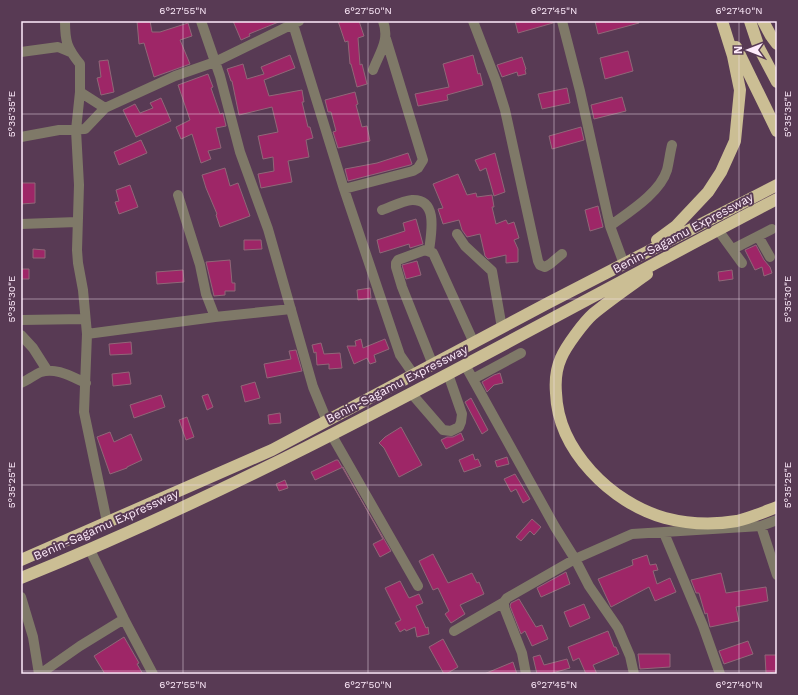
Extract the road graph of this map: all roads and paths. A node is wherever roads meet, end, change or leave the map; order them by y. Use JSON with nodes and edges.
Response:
{"nodes":[{"id":1,"x":65,"y":21,"type":"edge"},
{"id":2,"x":201,"y":21,"type":"edge"},
{"id":3,"x":383,"y":21,"type":"edge"},
{"id":4,"x":473,"y":21,"type":"edge"},
{"id":5,"x":562,"y":21,"type":"edge"},
{"id":6,"x":723,"y":21,"type":"edge"},
{"id":7,"x":750,"y":21,"type":"edge"},
{"id":8,"x":763,"y":21,"type":"edge"},
{"id":9,"x":294,"y":22,"type":"edge"},
{"id":10,"x":386,"y":39,"type":"junction"},
{"id":11,"x":777,"y":44,"type":"edge"},
{"id":12,"x":21,"y":52,"type":"edge"},
{"id":13,"x":70,"y":52,"type":"junction"},
{"id":14,"x":215,"y":62,"type":"junction"},
{"id":15,"x":373,"y":70,"type":"dead end"},
{"id":16,"x":777,"y":82,"type":"edge"},
{"id":17,"x":80,"y":92,"type":"junction"},
{"id":18,"x":105,"y":108,"type":"junction"},
{"id":19,"x":76,"y":130,"type":"junction"},
{"id":20,"x":777,"y":131,"type":"edge"},
{"id":21,"x":21,"y":136,"type":"edge"},
{"id":22,"x":672,"y":145,"type":"dead end"},
{"id":23,"x":775,"y":186,"type":"edge"},
{"id":24,"x":344,"y":189,"type":"junction"},
{"id":25,"x":178,"y":195,"type":"dead end"},
{"id":26,"x":777,"y":199,"type":"edge"},
{"id":27,"x":382,"y":210,"type":"dead end"},
{"id":28,"x":77,"y":222,"type":"junction"},
{"id":29,"x":21,"y":224,"type":"edge"},
{"id":30,"x":610,"y":226,"type":"junction"},
{"id":31,"x":772,"y":229,"type":"dead end"},
{"id":32,"x":718,"y":230,"type":"junction"},
{"id":33,"x":457,"y":234,"type":"dead end"},
{"id":34,"x":758,"y":236,"type":"junction"},
{"id":35,"x":683,"y":248,"type":"junction"},
{"id":36,"x":733,"y":249,"type":"junction"},
{"id":37,"x":429,"y":251,"type":"junction"},
{"id":38,"x":562,"y":254,"type":"dead end"},
{"id":39,"x":770,"y":257,"type":"dead end"},
{"id":40,"x":742,"y":263,"type":"dead end"},
{"id":41,"x":624,"y":264,"type":"junction"},
{"id":42,"x":291,"y":309,"type":"junction"},
{"id":43,"x":215,"y":317,"type":"junction"},
{"id":44,"x":85,"y":319,"type":"junction"},
{"id":45,"x":21,"y":320,"type":"edge"},
{"id":46,"x":502,"y":328,"type":"junction"},
{"id":47,"x":87,"y":334,"type":"junction"},
{"id":48,"x":21,"y":335,"type":"edge"},
{"id":49,"x":474,"y":343,"type":"junction"},
{"id":50,"x":521,"y":353,"type":"dead end"},
{"id":51,"x":433,"y":365,"type":"junction"},
{"id":52,"x":465,"y":365,"type":"junction"},
{"id":53,"x":47,"y":370,"type":"junction"},
{"id":54,"x":448,"y":374,"type":"junction"},
{"id":55,"x":414,"y":375,"type":"junction"},
{"id":56,"x":473,"y":379,"type":"junction"},
{"id":57,"x":21,"y":383,"type":"edge"},
{"id":58,"x":86,"y":383,"type":"junction"},
{"id":59,"x":411,"y":393,"type":"junction"},
{"id":60,"x":327,"y":421,"type":"junction"},
{"id":61,"x":331,"y":434,"type":"junction"},
{"id":62,"x":777,"y":507,"type":"edge"},
{"id":63,"x":777,"y":520,"type":"edge"},
{"id":64,"x":107,"y":522,"type":"junction"},
{"id":65,"x":761,"y":526,"type":"junction"},
{"id":66,"x":664,"y":533,"type":"junction"},
{"id":67,"x":90,"y":550,"type":"junction"},
{"id":68,"x":574,"y":559,"type":"junction"},
{"id":69,"x":21,"y":560,"type":"edge"},
{"id":70,"x":777,"y":575,"type":"edge"},
{"id":71,"x":21,"y":578,"type":"edge"},
{"id":72,"x":418,"y":586,"type":"dead end"},
{"id":73,"x":21,"y":597,"type":"edge"},
{"id":74,"x":504,"y":602,"type":"junction"},
{"id":75,"x":124,"y":620,"type":"junction"},
{"id":76,"x":454,"y":631,"type":"dead end"},
{"id":77,"x":40,"y":674,"type":"edge"},
{"id":78,"x":153,"y":674,"type":"edge"},
{"id":79,"x":526,"y":674,"type":"edge"},
{"id":80,"x":634,"y":674,"type":"edge"},
{"id":81,"x":720,"y":674,"type":"edge"}],
"edges":[{"from":1,"to":13,"type":"street"},
{"from":2,"to":14,"type":"street"},
{"from":3,"to":10,"type":"street"},
{"from":4,"to":38,"type":"street"},
{"from":5,"to":30,"type":"street"},
{"from":6,"to":20,"type":"highway"},
{"from":6,"to":41,"type":"highway"},
{"from":7,"to":16,"type":"highway"},
{"from":8,"to":11,"type":"highway"},
{"from":9,"to":14,"type":"street"},
{"from":9,"to":24,"type":"street"},
{"from":10,"to":15,"type":"street"},
{"from":10,"to":24,"type":"street"},
{"from":12,"to":13,"type":"street"},
{"from":13,"to":17,"type":"street"},
{"from":14,"to":18,"type":"street"},
{"from":14,"to":42,"type":"street"},
{"from":17,"to":18,"type":"street"},
{"from":17,"to":19,"type":"street"},
{"from":18,"to":19,"type":"street"},
{"from":19,"to":21,"type":"street"},
{"from":19,"to":28,"type":"street"},
{"from":22,"to":30,"type":"street"},
{"from":23,"to":41,"type":"highway"},
{"from":24,"to":55,"type":"street"},
{"from":25,"to":43,"type":"street"},
{"from":26,"to":32,"type":"highway","name":"Benin-Sagamu Expressway"},
{"from":27,"to":37,"type":"street"},
{"from":28,"to":29,"type":"street"},
{"from":28,"to":44,"type":"street"},
{"from":30,"to":41,"type":"street"},
{"from":31,"to":34,"type":"street"},
{"from":32,"to":35,"type":"highway","name":"Benin-Sagamu Expressway"},
{"from":32,"to":36,"type":"street"},
{"from":33,"to":46,"type":"street"},
{"from":34,"to":36,"type":"street"},
{"from":34,"to":39,"type":"street"},
{"from":35,"to":52,"type":"highway","name":"Benin-Sagamu Expressway"},
{"from":35,"to":62,"type":"highway"},
{"from":36,"to":40,"type":"street"},
{"from":37,"to":49,"type":"street"},
{"from":37,"to":51,"type":"street"},
{"from":41,"to":46,"type":"highway"},
{"from":42,"to":43,"type":"street"},
{"from":42,"to":60,"type":"street"},
{"from":43,"to":47,"type":"street"},
{"from":44,"to":45,"type":"street"},
{"from":44,"to":47,"type":"street"},
{"from":46,"to":49,"type":"highway"},
{"from":47,"to":58,"type":"street"},
{"from":48,"to":53,"type":"street"},
{"from":49,"to":51,"type":"highway"},
{"from":50,"to":56,"type":"street"},
{"from":51,"to":55,"type":"highway"},
{"from":52,"to":54,"type":"highway","name":"Benin-Sagamu Expressway"},
{"from":52,"to":56,"type":"street"},
{"from":53,"to":57,"type":"street"},
{"from":53,"to":58,"type":"street"},
{"from":54,"to":59,"type":"highway","name":"Benin-Sagamu Expressway"},
{"from":54,"to":59,"type":"street"},
{"from":55,"to":60,"type":"highway"},
{"from":56,"to":68,"type":"street"},
{"from":58,"to":64,"type":"street"},
{"from":59,"to":61,"type":"highway","name":"Benin-Sagamu Expressway"},
{"from":60,"to":64,"type":"highway"},
{"from":61,"to":67,"type":"highway","name":"Benin-Sagamu Expressway"},
{"from":61,"to":72,"type":"street"},
{"from":63,"to":65,"type":"street"},
{"from":64,"to":69,"type":"highway"},
{"from":65,"to":66,"type":"street"},
{"from":65,"to":70,"type":"street"},
{"from":66,"to":68,"type":"street"},
{"from":66,"to":81,"type":"street"},
{"from":67,"to":71,"type":"highway","name":"Benin-Sagamu Expressway"},
{"from":67,"to":75,"type":"street"},
{"from":68,"to":74,"type":"street"},
{"from":68,"to":80,"type":"street"},
{"from":73,"to":77,"type":"street"},
{"from":74,"to":76,"type":"street"},
{"from":74,"to":79,"type":"street"},
{"from":75,"to":77,"type":"street"},
{"from":75,"to":78,"type":"street"}]}
